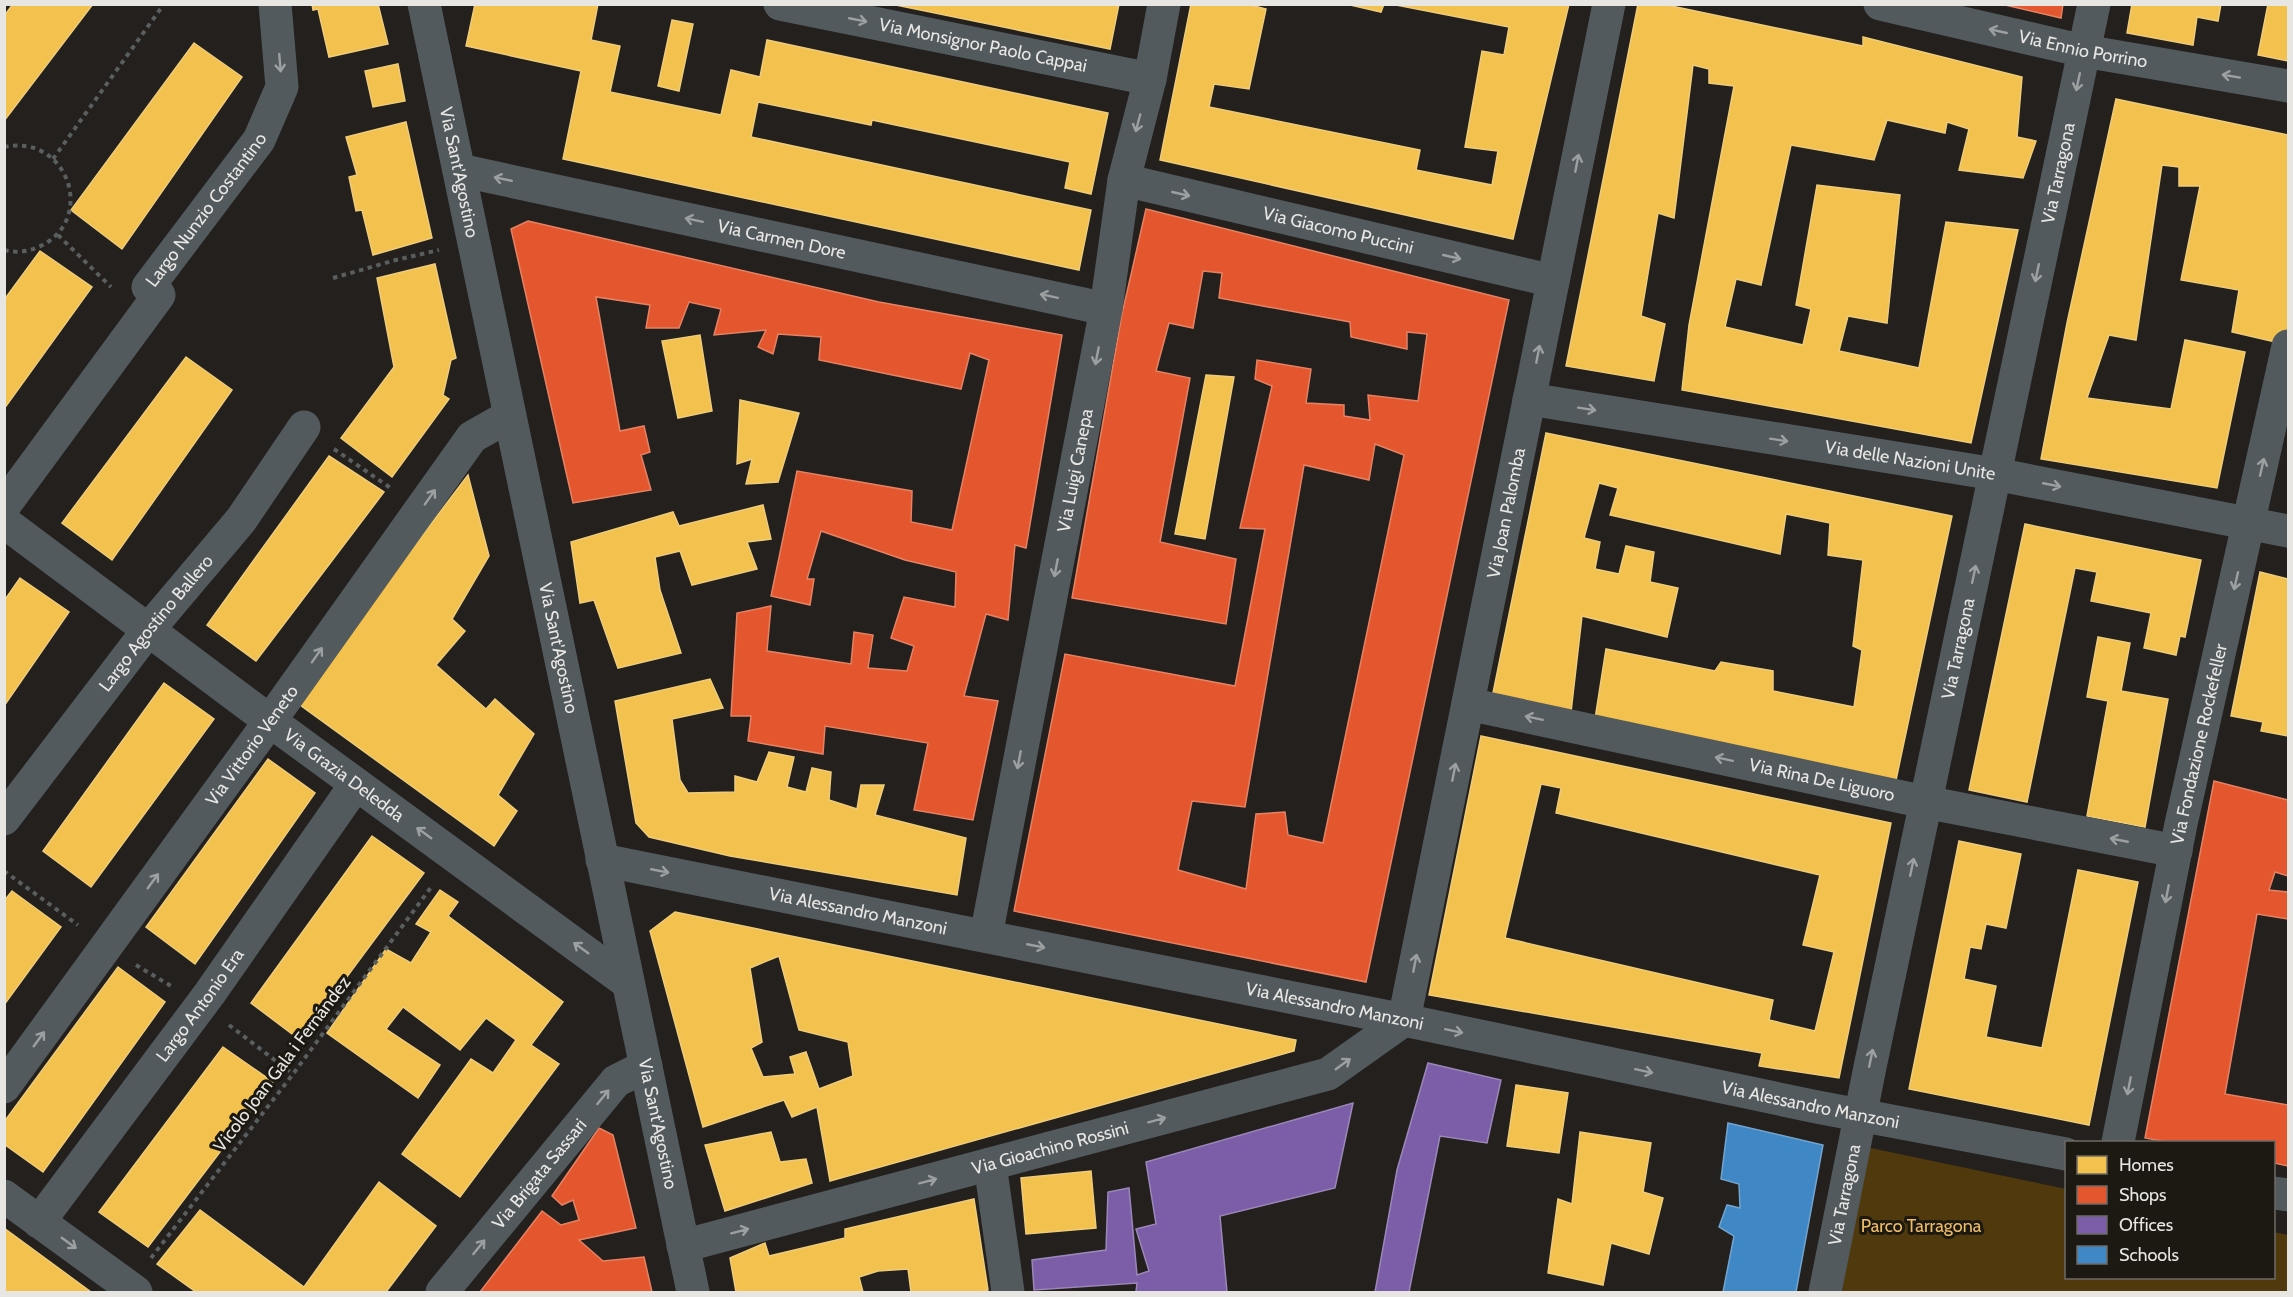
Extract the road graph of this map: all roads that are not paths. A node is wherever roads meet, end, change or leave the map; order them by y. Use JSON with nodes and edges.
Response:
{"nodes":[{"id":1,"x":275,"y":4,"type":"edge"},
{"id":2,"x":424,"y":4,"type":"edge"},
{"id":3,"x":780,"y":4,"type":"edge"},
{"id":4,"x":1164,"y":4,"type":"edge"},
{"id":5,"x":1608,"y":4,"type":"edge"},
{"id":6,"x":1880,"y":4,"type":"edge"},
{"id":7,"x":2094,"y":4,"type":"edge"},
{"id":8,"x":2084,"y":51,"type":"junction"},
{"id":9,"x":1150,"y":79,"type":"junction"},
{"id":10,"x":2289,"y":86,"type":"edge"},
{"id":11,"x":459,"y":170,"type":"junction"},
{"id":12,"x":1124,"y":180,"type":"junction"},
{"id":13,"x":1553,"y":281,"type":"junction"},
{"id":14,"x":1106,"y":309,"type":"junction"},
{"id":15,"x":2289,"y":346,"type":"edge"},
{"id":16,"x":1529,"y":399,"type":"junction"},
{"id":17,"x":509,"y":416,"type":"junction"},
{"id":18,"x":304,"y":427,"type":"road end"},
{"id":19,"x":1995,"y":474,"type":"junction"},
{"id":20,"x":4,"y":506,"type":"edge"},
{"id":21,"x":4,"y":522,"type":"edge"},
{"id":22,"x":2249,"y":524,"type":"junction"},
{"id":23,"x":2289,"y":531,"type":"edge"},
{"id":24,"x":149,"y":629,"type":"junction"},
{"id":25,"x":1468,"y":704,"type":"junction"},
{"id":26,"x":270,"y":721,"type":"junction"},
{"id":27,"x":356,"y":784,"type":"junction"},
{"id":28,"x":1925,"y":802,"type":"junction"},
{"id":29,"x":4,"y":819,"type":"edge"},
{"id":30,"x":2176,"y":851,"type":"junction"},
{"id":31,"x":602,"y":860,"type":"junction"},
{"id":32,"x":986,"y":936,"type":"junction"},
{"id":33,"x":628,"y":983,"type":"junction"},
{"id":34,"x":1404,"y":1020,"type":"junction"},
{"id":35,"x":646,"y":1066,"type":"junction"},
{"id":36,"x":4,"y":1087,"type":"edge"},
{"id":37,"x":1859,"y":1115,"type":"junction"},
{"id":38,"x":2118,"y":1141,"type":"edge"},
{"id":39,"x":2065,"y":1154,"type":"edge"},
{"id":40,"x":990,"y":1164,"type":"junction"},
{"id":41,"x":4,"y":1196,"type":"edge"},
{"id":42,"x":39,"y":1222,"type":"junction"},
{"id":43,"x":683,"y":1246,"type":"junction"},
{"id":44,"x":132,"y":1290,"type":"edge"},
{"id":45,"x":442,"y":1293,"type":"edge"},
{"id":46,"x":693,"y":1293,"type":"edge"},
{"id":47,"x":1008,"y":1293,"type":"edge"},
{"id":48,"x":1825,"y":1293,"type":"edge"}],
"edges":[{"from":1,"to":20,"type":"street","name":"Largo Nunzio Costantino","one_way":true},
{"from":2,"to":11,"type":"street","name":"Via Sant'Agostino"},
{"from":3,"to":9,"type":"street","name":"Via Monsignor Paolo Cappai","one_way":true},
{"from":4,"to":9,"type":"street","name":"Via Luigi Canepa"},
{"from":13,"to":5,"type":"street","name":"Via Joan Palomba","one_way":true},
{"from":8,"to":6,"type":"street","name":"Via Ennio Porrino","one_way":true},
{"from":7,"to":8,"type":"street","name":"Via Tarragona"},
{"from":10,"to":8,"type":"street","name":"Via Ennio Porrino","one_way":true},
{"from":8,"to":19,"type":"street","name":"Via Tarragona","one_way":true},
{"from":9,"to":12,"type":"street","name":"Via Luigi Canepa","one_way":true},
{"from":14,"to":11,"type":"street","name":"Via Carmen Dore","one_way":true},
{"from":11,"to":17,"type":"street","name":"Via Sant'Agostino"},
{"from":12,"to":13,"type":"street","name":"Via Giacomo Puccini","one_way":true},
{"from":12,"to":14,"type":"street","name":"Via Luigi Canepa"},
{"from":16,"to":13,"type":"street","name":"Via Joan Palomba","one_way":true},
{"from":14,"to":32,"type":"street","name":"Via Luigi Canepa","one_way":true},
{"from":22,"to":15,"type":"street","name":"Via Fondazione Rockefeller","one_way":true},
{"from":16,"to":19,"type":"street","name":"Via delle Nazioni Unite","one_way":true},
{"from":16,"to":25,"type":"street","name":"Via Joan Palomba"},
{"from":26,"to":17,"type":"street","name":"Via Vittorio Veneto","one_way":true},
{"from":17,"to":31,"type":"street","name":"Via Sant'Agostino"},
{"from":18,"to":24,"type":"street","name":"Largo Agostino Ballero"},
{"from":19,"to":22,"type":"street","name":"Via delle Nazioni Unite","one_way":true},
{"from":28,"to":19,"type":"street","name":"Via Tarragona","one_way":true},
{"from":21,"to":24,"type":"street","name":"Via Grazia Deledda"},
{"from":22,"to":23,"type":"street","name":"Via delle Nazioni Unite"},
{"from":22,"to":30,"type":"street","name":"Via Fondazione Rockefeller","one_way":true},
{"from":24,"to":26,"type":"street","name":"Via Grazia Deledda"},
{"from":24,"to":29,"type":"street","name":"Largo Agostino Ballero"},
{"from":28,"to":25,"type":"street","name":"Via Rina De Liguoro","one_way":true},
{"from":34,"to":25,"type":"street","name":"Via Joan Palomba","one_way":true},
{"from":26,"to":27,"type":"street","name":"Via Grazia Deledda"},
{"from":36,"to":26,"type":"street","name":"Via Vittorio Veneto","one_way":true},
{"from":33,"to":27,"type":"street","name":"Via Grazia Deledda","one_way":true},
{"from":27,"to":42,"type":"street","name":"Largo Antonio Era"},
{"from":30,"to":28,"type":"street","name":"Via Rina De Liguoro","one_way":true},
{"from":37,"to":28,"type":"street","name":"Via Tarragona","one_way":true},
{"from":30,"to":38,"type":"street","name":"Via Fondazione Rockefeller","one_way":true},
{"from":31,"to":32,"type":"street","name":"Via Alessandro Manzoni","one_way":true},
{"from":31,"to":33,"type":"street","name":"Via Sant'Agostino"},
{"from":32,"to":34,"type":"street","name":"Via Alessandro Manzoni","one_way":true},
{"from":33,"to":35,"type":"street","name":"Via Sant'Agostino"},
{"from":34,"to":37,"type":"street","name":"Via Alessandro Manzoni","one_way":true},
{"from":40,"to":34,"type":"street","name":"Via Gioachino Rossini","one_way":true},
{"from":35,"to":43,"type":"street","name":"Via Sant'Agostino"},
{"from":45,"to":35,"type":"street","name":"Via Brigata Sassari","one_way":true},
{"from":37,"to":39,"type":"street","name":"Via Alessandro Manzoni"},
{"from":37,"to":48,"type":"street","name":"Via Tarragona"},
{"from":43,"to":40,"type":"street","name":"Via Gioachino Rossini","one_way":true},
{"from":40,"to":47,"type":"street"},
{"from":41,"to":42,"type":"street"},
{"from":42,"to":44,"type":"street","one_way":true},
{"from":43,"to":46,"type":"street","name":"Via Sant'Agostino"}]}
